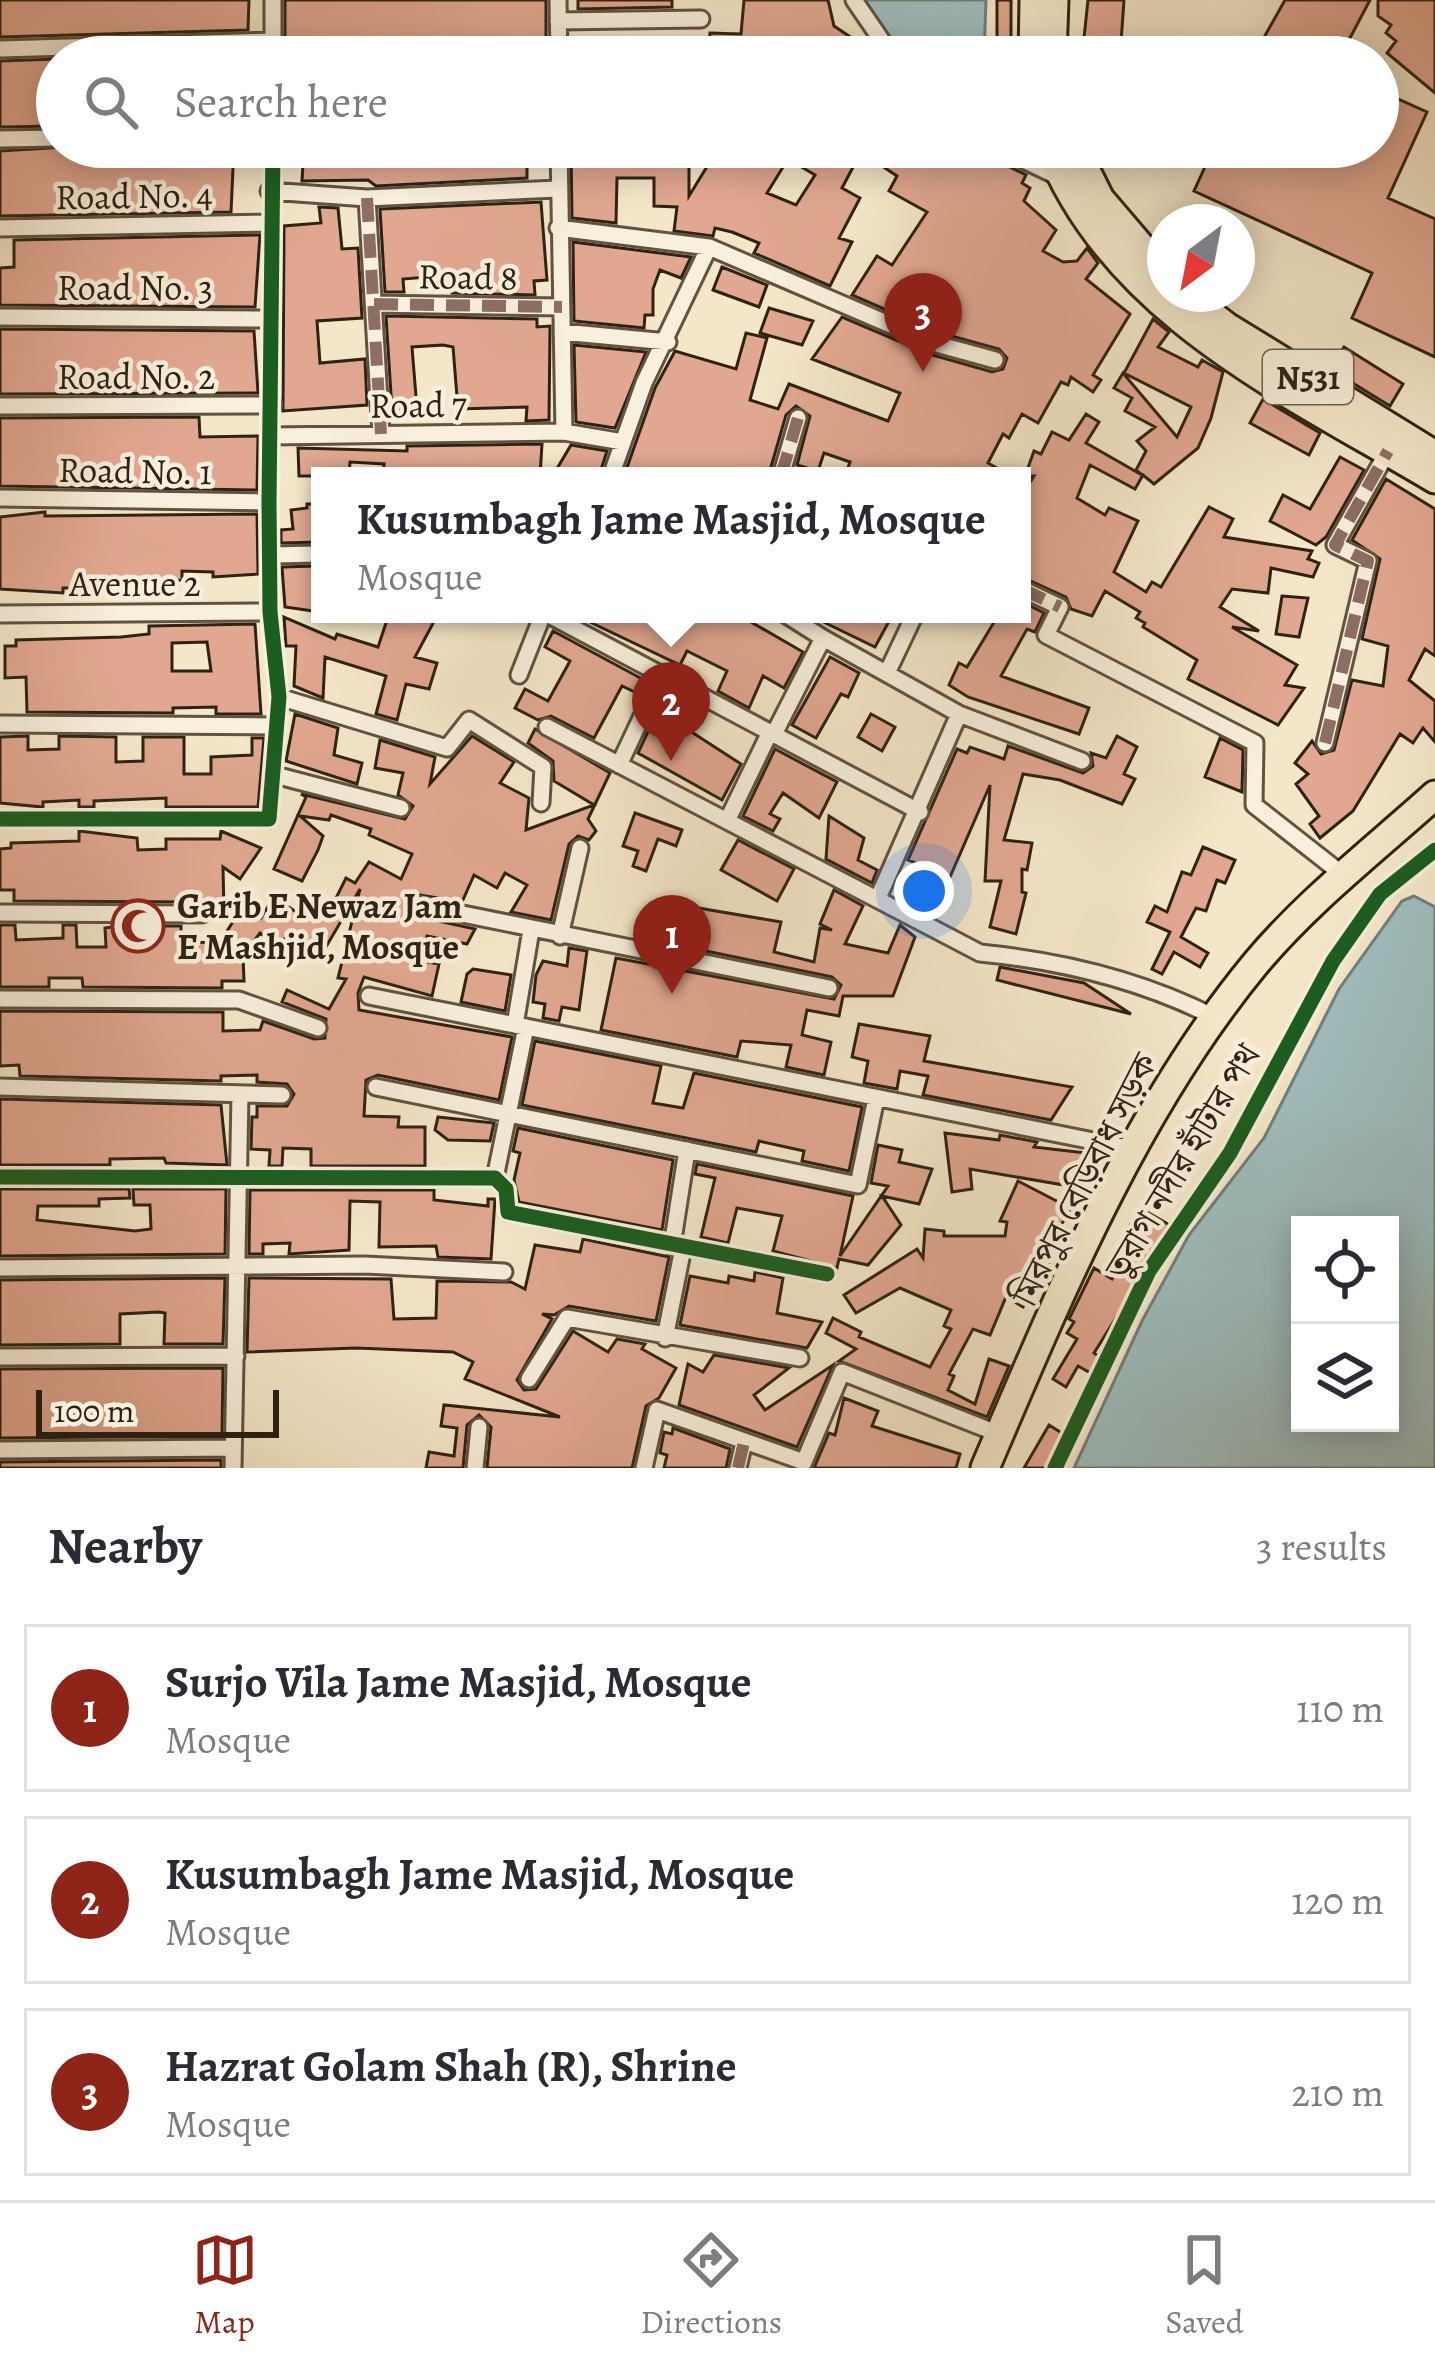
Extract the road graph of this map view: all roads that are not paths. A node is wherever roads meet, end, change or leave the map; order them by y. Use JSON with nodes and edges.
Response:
{"nodes":[{"id":1,"x":273,"y":0,"type":"edge"},
{"id":2,"x":558,"y":0,"type":"edge"},
{"id":3,"x":854,"y":0,"type":"edge"},
{"id":4,"x":1034,"y":0,"type":"edge"},
{"id":5,"x":1054,"y":0,"type":"edge"},
{"id":6,"x":701,"y":19,"type":"dead end"},
{"id":7,"x":558,"y":21,"type":"junction"},
{"id":8,"x":273,"y":36,"type":"edge"},
{"id":9,"x":558,"y":36,"type":"edge"},
{"id":10,"x":879,"y":36,"type":"edge"},
{"id":11,"x":1033,"y":36,"type":"edge"},
{"id":12,"x":1053,"y":36,"type":"edge"},
{"id":13,"x":0,"y":49,"type":"edge"},
{"id":14,"x":36,"y":49,"type":"edge"},
{"id":15,"x":36,"y":138,"type":"edge"},
{"id":16,"x":0,"y":139,"type":"edge"},
{"id":17,"x":271,"y":168,"type":"edge"},
{"id":18,"x":558,"y":168,"type":"edge"},
{"id":19,"x":1040,"y":168,"type":"edge"},
{"id":20,"x":1057,"y":168,"type":"edge"},
{"id":21,"x":1084,"y":168,"type":"edge"},
{"id":22,"x":1061,"y":178,"type":"junction"},
{"id":23,"x":557,"y":189,"type":"junction"},
{"id":24,"x":269,"y":191,"type":"junction"},
{"id":25,"x":367,"y":198,"type":"junction"},
{"id":26,"x":269,"y":223,"type":"junction"},
{"id":27,"x":0,"y":228,"type":"edge"},
{"id":28,"x":558,"y":228,"type":"junction"},
{"id":29,"x":709,"y":248,"type":"junction"},
{"id":30,"x":1147,"y":254,"type":"edge"},
{"id":31,"x":374,"y":304,"type":"junction"},
{"id":32,"x":562,"y":307,"type":"junction"},
{"id":33,"x":1212,"y":312,"type":"edge"},
{"id":34,"x":0,"y":317,"type":"edge"},
{"id":35,"x":269,"y":319,"type":"junction"},
{"id":36,"x":562,"y":332,"type":"junction"},
{"id":37,"x":668,"y":343,"type":"junction"},
{"id":38,"x":995,"y":360,"type":"dead end"},
{"id":39,"x":273,"y":405,"type":"junction"},
{"id":40,"x":0,"y":406,"type":"edge"},
{"id":41,"x":798,"y":418,"type":"dead end"},
{"id":42,"x":564,"y":432,"type":"junction"},
{"id":43,"x":381,"y":434,"type":"junction"},
{"id":44,"x":272,"y":436,"type":"junction"},
{"id":45,"x":623,"y":442,"type":"junction"},
{"id":46,"x":1388,"y":451,"type":"junction"},
{"id":47,"x":1435,"y":455,"type":"edge"},
{"id":48,"x":616,"y":467,"type":"edge"},
{"id":49,"x":784,"y":467,"type":"edge"},
{"id":50,"x":1435,"y":479,"type":"edge"},
{"id":51,"x":0,"y":498,"type":"edge"},
{"id":52,"x":268,"y":502,"type":"junction"},
{"id":53,"x":311,"y":554,"type":"edge"},
{"id":54,"x":270,"y":555,"type":"junction"},
{"id":55,"x":1031,"y":593,"type":"edge"},
{"id":56,"x":270,"y":612,"type":"junction"},
{"id":57,"x":0,"y":614,"type":"edge"},
{"id":58,"x":541,"y":623,"type":"edge"},
{"id":59,"x":563,"y":623,"type":"edge"},
{"id":60,"x":800,"y":623,"type":"edge"},
{"id":61,"x":911,"y":623,"type":"edge"},
{"id":62,"x":824,"y":638,"type":"junction"},
{"id":63,"x":887,"y":673,"type":"junction"},
{"id":64,"x":662,"y":674,"type":"junction"},
{"id":65,"x":519,"y":675,"type":"dead end"},
{"id":66,"x":279,"y":697,"type":"junction"},
{"id":67,"x":959,"y":714,"type":"junction"},
{"id":68,"x":0,"y":724,"type":"edge"},
{"id":69,"x":274,"y":726,"type":"junction"},
{"id":70,"x":547,"y":727,"type":"dead end"},
{"id":71,"x":772,"y":733,"type":"junction"},
{"id":72,"x":1325,"y":743,"type":"dead end"},
{"id":73,"x":1082,"y":761,"type":"dead end"},
{"id":74,"x":619,"y":765,"type":"junction"},
{"id":75,"x":275,"y":775,"type":"junction"},
{"id":76,"x":1435,"y":795,"type":"edge"},
{"id":77,"x":541,"y":802,"type":"dead end"},
{"id":78,"x":401,"y":808,"type":"dead end"},
{"id":79,"x":920,"y":812,"type":"junction"},
{"id":80,"x":728,"y":819,"type":"junction"},
{"id":81,"x":0,"y":820,"type":"edge"},
{"id":82,"x":580,"y":848,"type":"dead end"},
{"id":83,"x":1342,"y":874,"type":"junction"},
{"id":84,"x":878,"y":898,"type":"junction"},
{"id":85,"x":418,"y":905,"type":"dead end"},
{"id":86,"x":0,"y":913,"type":"edge"},
{"id":87,"x":202,"y":914,"type":"dead end"},
{"id":88,"x":531,"y":930,"type":"junction"},
{"id":89,"x":560,"y":936,"type":"junction"},
{"id":90,"x":829,"y":988,"type":"dead end"},
{"id":91,"x":369,"y":996,"type":"dead end"},
{"id":92,"x":0,"y":999,"type":"edge"},
{"id":93,"x":1214,"y":1017,"type":"junction"},
{"id":94,"x":520,"y":1026,"type":"junction"},
{"id":95,"x":318,"y":1028,"type":"dead end"},
{"id":96,"x":0,"y":1087,"type":"edge"},
{"id":97,"x":376,"y":1087,"type":"dead end"},
{"id":98,"x":240,"y":1094,"type":"junction"},
{"id":99,"x":282,"y":1095,"type":"dead end"},
{"id":100,"x":876,"y":1097,"type":"junction"},
{"id":101,"x":508,"y":1114,"type":"junction"},
{"id":102,"x":1133,"y":1149,"type":"junction"},
{"id":103,"x":687,"y":1150,"type":"junction"},
{"id":104,"x":0,"y":1177,"type":"edge"},
{"id":105,"x":238,"y":1177,"type":"junction"},
{"id":106,"x":494,"y":1178,"type":"junction"},
{"id":107,"x":677,"y":1247,"type":"junction"},
{"id":108,"x":240,"y":1267,"type":"junction"},
{"id":109,"x":0,"y":1268,"type":"edge"},
{"id":110,"x":504,"y":1272,"type":"dead end"},
{"id":111,"x":827,"y":1274,"type":"dead end"},
{"id":112,"x":665,"y":1338,"type":"junction"},
{"id":113,"x":236,"y":1356,"type":"junction"},
{"id":114,"x":0,"y":1357,"type":"edge"},
{"id":115,"x":800,"y":1358,"type":"dead end"},
{"id":116,"x":529,"y":1378,"type":"dead end"},
{"id":117,"x":479,"y":1427,"type":"dead end"},
{"id":118,"x":999,"y":1434,"type":"junction"},
{"id":119,"x":744,"y":1442,"type":"junction"},
{"id":120,"x":233,"y":1448,"type":"junction"},
{"id":121,"x":0,"y":1450,"type":"edge"},
{"id":122,"x":233,"y":1468,"type":"edge"},
{"id":123,"x":475,"y":1468,"type":"edge"},
{"id":124,"x":644,"y":1468,"type":"edge"},
{"id":125,"x":738,"y":1468,"type":"edge"},
{"id":126,"x":985,"y":1468,"type":"edge"}],
"edges":[{"from":1,"to":8,"type":"street"},
{"from":2,"to":7,"type":"street"},
{"from":3,"to":10,"type":"street"},
{"from":4,"to":11,"type":"highway"},
{"from":5,"to":12,"type":"highway"},
{"from":6,"to":7,"type":"street"},
{"from":7,"to":9,"type":"street"},
{"from":13,"to":14,"type":"street"},
{"from":15,"to":16,"type":"street"},
{"from":17,"to":24,"type":"street"},
{"from":18,"to":23,"type":"street"},
{"from":19,"to":22,"type":"street"},
{"from":20,"to":22,"type":"highway","number":"N531"},
{"from":21,"to":30,"type":"highway"},
{"from":22,"to":46,"type":"highway","number":"N531"},
{"from":23,"to":25,"type":"street"},
{"from":23,"to":28,"type":"street"},
{"from":24,"to":25,"type":"street"},
{"from":24,"to":26,"type":"street"},
{"from":25,"to":31,"type":"street"},
{"from":26,"to":27,"type":"street","name":"Road No. 4"},
{"from":26,"to":35,"type":"street"},
{"from":28,"to":29,"type":"street"},
{"from":28,"to":32,"type":"street"},
{"from":29,"to":37,"type":"street"},
{"from":29,"to":38,"type":"street"},
{"from":31,"to":32,"type":"street","name":"Road 8"},
{"from":31,"to":43,"type":"street"},
{"from":32,"to":36,"type":"street"},
{"from":33,"to":47,"type":"highway","number":"N531"},
{"from":34,"to":35,"type":"street","name":"Road No. 3"},
{"from":35,"to":39,"type":"street"},
{"from":36,"to":37,"type":"street"},
{"from":36,"to":42,"type":"street"},
{"from":37,"to":45,"type":"street"},
{"from":39,"to":40,"type":"street","name":"Road No. 2"},
{"from":39,"to":44,"type":"street"},
{"from":41,"to":49,"type":"street"},
{"from":42,"to":43,"type":"street","name":"Road 7"},
{"from":42,"to":45,"type":"street","name":"Road 7"},
{"from":43,"to":44,"type":"street","name":"Road 7"},
{"from":44,"to":52,"type":"street"},
{"from":45,"to":48,"type":"street"},
{"from":46,"to":50,"type":"highway","number":"N531"},
{"from":46,"to":72,"type":"street"},
{"from":51,"to":52,"type":"street","name":"Road No. 1"},
{"from":52,"to":54,"type":"street"},
{"from":53,"to":54,"type":"street"},
{"from":54,"to":56,"type":"street"},
{"from":55,"to":83,"type":"street"},
{"from":56,"to":57,"type":"street","name":"Avenue 2"},
{"from":56,"to":66,"type":"street"},
{"from":58,"to":65,"type":"street"},
{"from":59,"to":64,"type":"street"},
{"from":60,"to":62,"type":"street"},
{"from":61,"to":63,"type":"street"},
{"from":62,"to":63,"type":"street"},
{"from":62,"to":71,"type":"street"},
{"from":63,"to":67,"type":"street"},
{"from":64,"to":71,"type":"street"},
{"from":64,"to":74,"type":"street"},
{"from":66,"to":69,"type":"street"},
{"from":66,"to":77,"type":"street"},
{"from":67,"to":73,"type":"street"},
{"from":67,"to":79,"type":"street"},
{"from":68,"to":69,"type":"street"},
{"from":69,"to":75,"type":"street"},
{"from":70,"to":74,"type":"street"},
{"from":71,"to":79,"type":"street"},
{"from":71,"to":80,"type":"street"},
{"from":74,"to":80,"type":"street"},
{"from":75,"to":78,"type":"street"},
{"from":75,"to":81,"type":"street"},
{"from":76,"to":83,"type":"highway","name":"মিরপুর বেড়িবাধ সড়ক"},
{"from":79,"to":84,"type":"street"},
{"from":80,"to":84,"type":"street"},
{"from":82,"to":89,"type":"street"},
{"from":83,"to":93,"type":"highway","name":"মিরপুর বেড়িবাধ সড়ক"},
{"from":84,"to":93,"type":"street"},
{"from":85,"to":88,"type":"street"},
{"from":86,"to":87,"type":"street"},
{"from":88,"to":89,"type":"street"},
{"from":88,"to":94,"type":"street"},
{"from":89,"to":90,"type":"street"},
{"from":91,"to":94,"type":"street"},
{"from":92,"to":95,"type":"street"},
{"from":93,"to":102,"type":"highway","name":"মিরপুর বেড়িবাধ সড়ক"},
{"from":94,"to":100,"type":"street"},
{"from":94,"to":101,"type":"street"},
{"from":96,"to":98,"type":"street"},
{"from":97,"to":101,"type":"street"},
{"from":98,"to":99,"type":"street"},
{"from":98,"to":105,"type":"street"},
{"from":100,"to":102,"type":"street"},
{"from":100,"to":103,"type":"street"},
{"from":101,"to":103,"type":"street"},
{"from":101,"to":106,"type":"street"},
{"from":102,"to":118,"type":"highway","name":"মিরপুর বেড়িবাধ সড়ক"},
{"from":103,"to":107,"type":"street"},
{"from":104,"to":105,"type":"street"},
{"from":105,"to":106,"type":"street"},
{"from":105,"to":108,"type":"street"},
{"from":106,"to":107,"type":"street"},
{"from":107,"to":111,"type":"street"},
{"from":107,"to":112,"type":"street"},
{"from":108,"to":109,"type":"street"},
{"from":108,"to":110,"type":"street"},
{"from":108,"to":113,"type":"street"},
{"from":112,"to":115,"type":"street"},
{"from":112,"to":116,"type":"street"},
{"from":113,"to":114,"type":"street"},
{"from":113,"to":120,"type":"street"},
{"from":117,"to":123,"type":"street"},
{"from":118,"to":119,"type":"street"},
{"from":118,"to":126,"type":"highway","name":"মিরপুর বেড়িবাধ সড়ক"},
{"from":119,"to":124,"type":"street"},
{"from":119,"to":125,"type":"street"},
{"from":120,"to":121,"type":"street"},
{"from":120,"to":122,"type":"street"}]}
